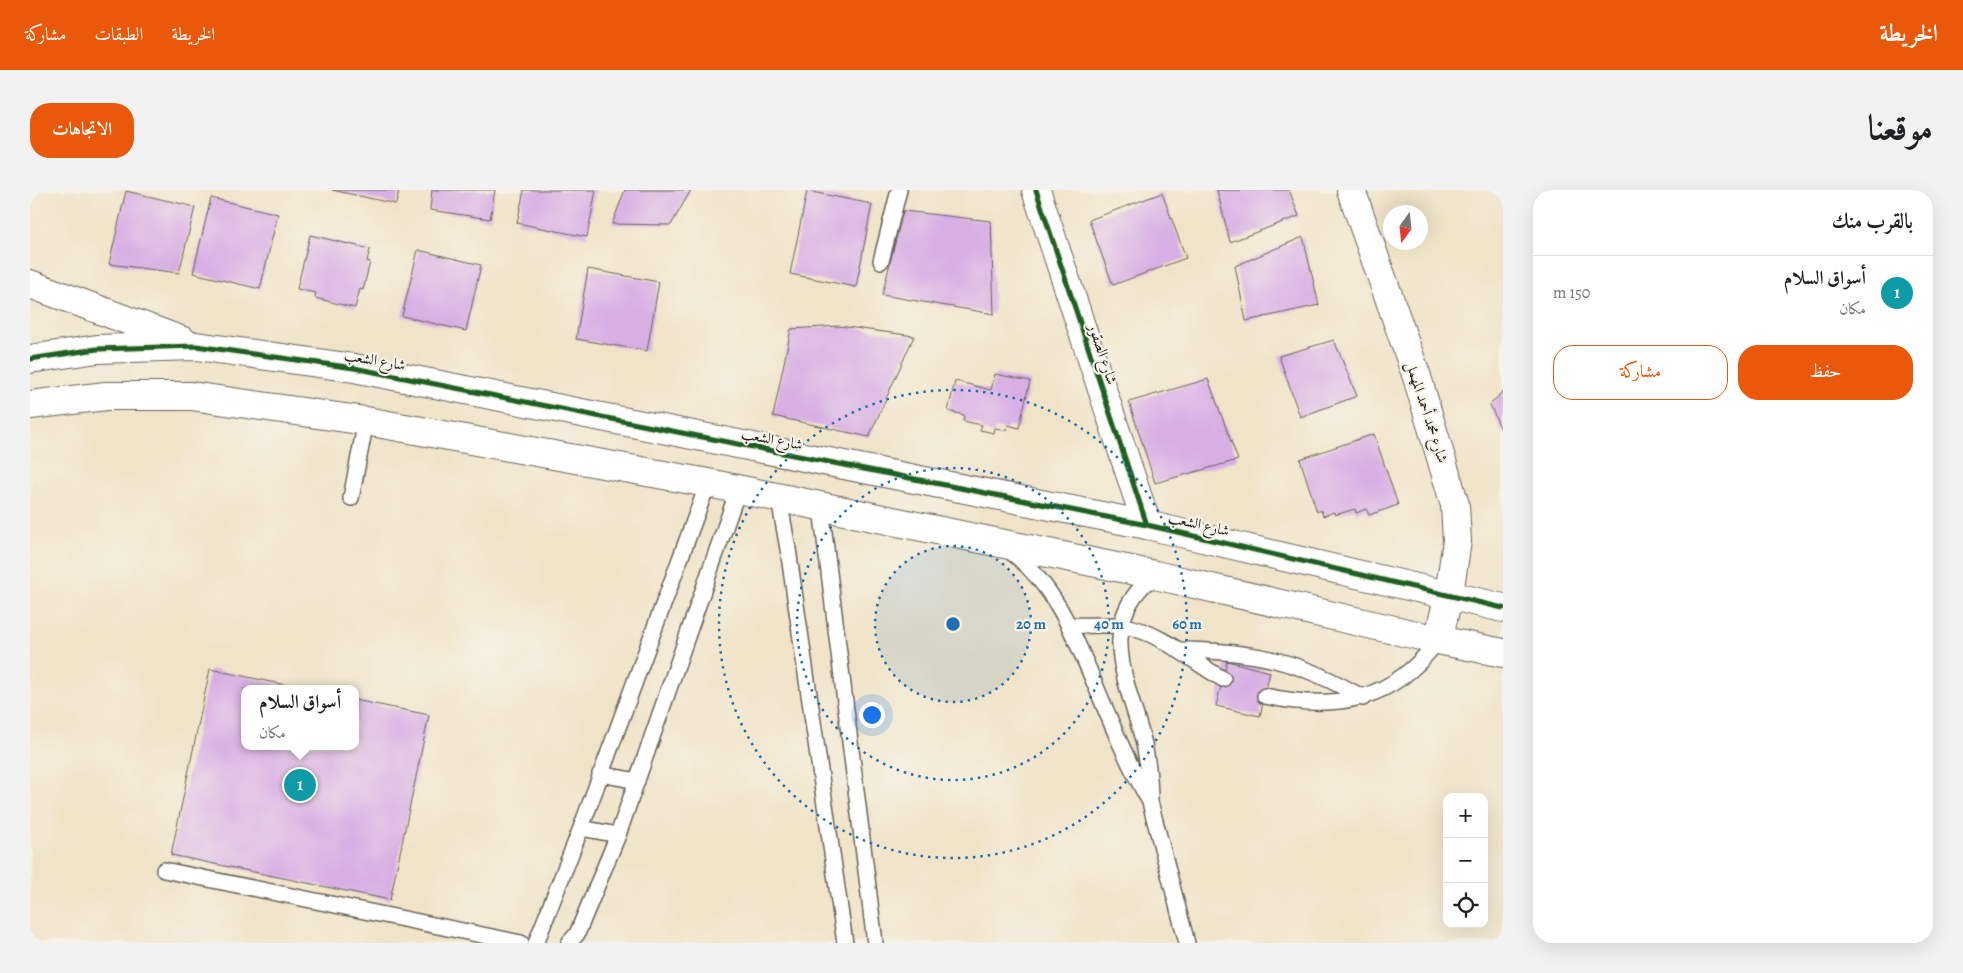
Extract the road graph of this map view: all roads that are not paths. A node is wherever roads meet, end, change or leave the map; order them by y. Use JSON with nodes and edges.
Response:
{"nodes":[{"id":1,"x":899,"y":190,"type":"edge"},
{"id":2,"x":1036,"y":190,"type":"edge"},
{"id":3,"x":1351,"y":190,"type":"edge"},
{"id":4,"x":882,"y":261,"type":"dead end"},
{"id":5,"x":30,"y":284,"type":"edge"},
{"id":6,"x":196,"y":346,"type":"junction"},
{"id":7,"x":30,"y":359,"type":"edge"},
{"id":8,"x":30,"y":405,"type":"edge"},
{"id":9,"x":366,"y":421,"type":"junction"},
{"id":10,"x":708,"y":483,"type":"junction"},
{"id":11,"x":738,"y":490,"type":"junction"},
{"id":12,"x":351,"y":498,"type":"dead end"},
{"id":13,"x":779,"y":499,"type":"junction"},
{"id":14,"x":821,"y":508,"type":"junction"},
{"id":15,"x":1147,"y":525,"type":"junction"},
{"id":16,"x":996,"y":542,"type":"junction"},
{"id":17,"x":1155,"y":575,"type":"junction"},
{"id":18,"x":1449,"y":594,"type":"junction"},
{"id":19,"x":1503,"y":608,"type":"edge"},
{"id":20,"x":1069,"y":625,"type":"junction"},
{"id":21,"x":1121,"y":626,"type":"junction"},
{"id":22,"x":1438,"y":640,"type":"junction"},
{"id":23,"x":1181,"y":650,"type":"junction"},
{"id":24,"x":1503,"y":653,"type":"edge"},
{"id":25,"x":1223,"y":679,"type":"dead end"},
{"id":26,"x":1265,"y":696,"type":"dead end"},
{"id":27,"x":1363,"y":698,"type":"junction"},
{"id":28,"x":600,"y":774,"type":"junction"},
{"id":29,"x":637,"y":781,"type":"junction"},
{"id":30,"x":1150,"y":802,"type":"junction"},
{"id":31,"x":581,"y":828,"type":"junction"},
{"id":32,"x":618,"y":835,"type":"junction"},
{"id":33,"x":164,"y":870,"type":"dead end"},
{"id":34,"x":521,"y":943,"type":"edge"},
{"id":35,"x":536,"y":943,"type":"edge"},
{"id":36,"x":569,"y":943,"type":"edge"},
{"id":37,"x":845,"y":943,"type":"edge"},
{"id":38,"x":875,"y":943,"type":"edge"},
{"id":39,"x":1187,"y":943,"type":"edge"}],
"edges":[{"from":1,"to":4,"type":"lane"},
{"from":2,"to":15,"type":"street","name":"شارع الصقور"},
{"from":3,"to":18,"type":"street","name":"شارع محمد أحمد المهمل"},
{"from":5,"to":6,"type":"street"},
{"from":6,"to":7,"type":"street","name":"شارع الشعب"},
{"from":6,"to":15,"type":"street","name":"شارع الشعب"},
{"from":8,"to":9,"type":"street"},
{"from":9,"to":10,"type":"street"},
{"from":9,"to":12,"type":"lane"},
{"from":10,"to":11,"type":"street"},
{"from":10,"to":28,"type":"lane"},
{"from":11,"to":13,"type":"street"},
{"from":11,"to":29,"type":"lane"},
{"from":13,"to":14,"type":"street"},
{"from":13,"to":37,"type":"lane"},
{"from":14,"to":16,"type":"street"},
{"from":14,"to":38,"type":"lane"},
{"from":15,"to":18,"type":"street","name":"شارع الشعب"},
{"from":16,"to":17,"type":"street"},
{"from":16,"to":20,"type":"lane"},
{"from":17,"to":21,"type":"lane"},
{"from":17,"to":22,"type":"street"},
{"from":18,"to":19,"type":"street","name":"شارع الشعب"},
{"from":18,"to":22,"type":"street","name":"شارع محمد أحمد المهمل"},
{"from":20,"to":21,"type":"lane"},
{"from":20,"to":30,"type":"lane"},
{"from":21,"to":23,"type":"lane"},
{"from":21,"to":30,"type":"lane"},
{"from":22,"to":24,"type":"street"},
{"from":22,"to":27,"type":"lane"},
{"from":23,"to":25,"type":"lane"},
{"from":23,"to":27,"type":"lane"},
{"from":26,"to":27,"type":"lane"},
{"from":28,"to":29,"type":"lane"},
{"from":28,"to":31,"type":"lane"},
{"from":29,"to":32,"type":"lane"},
{"from":30,"to":39,"type":"lane"},
{"from":31,"to":32,"type":"lane"},
{"from":31,"to":35,"type":"lane"},
{"from":32,"to":36,"type":"lane"},
{"from":33,"to":34,"type":"lane"}]}
